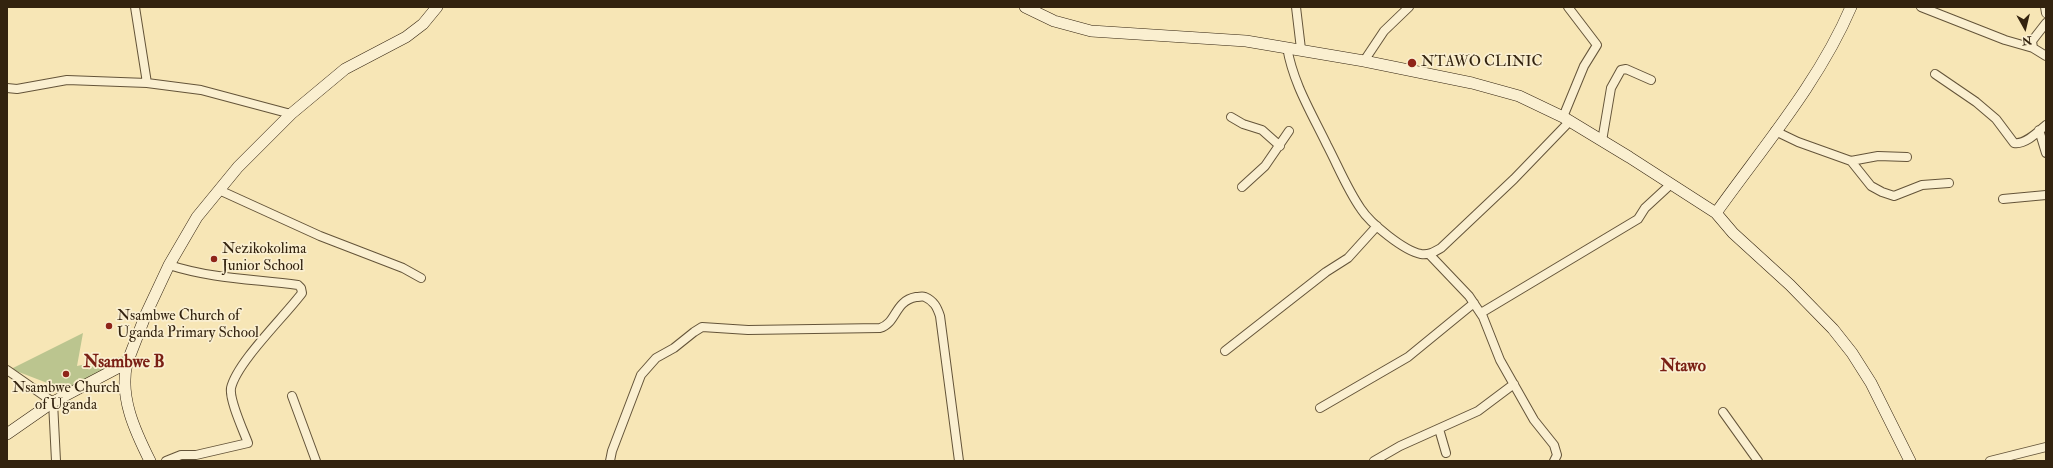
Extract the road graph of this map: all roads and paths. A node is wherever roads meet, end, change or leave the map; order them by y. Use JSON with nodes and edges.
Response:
{"nodes":[{"id":1,"x":135,"y":7,"type":"edge"},
{"id":2,"x":437,"y":7,"type":"edge"},
{"id":3,"x":1026,"y":7,"type":"edge"},
{"id":4,"x":1296,"y":7,"type":"edge"},
{"id":5,"x":1409,"y":7,"type":"edge"},
{"id":6,"x":1568,"y":7,"type":"edge"},
{"id":7,"x":1851,"y":7,"type":"edge"},
{"id":8,"x":2045,"y":7,"type":"edge"},
{"id":9,"x":1926,"y":8,"type":"edge"},
{"id":10,"x":2046,"y":13,"type":"edge"},
{"id":11,"x":2046,"y":23,"type":"edge"},
{"id":12,"x":1287,"y":47,"type":"junction"},
{"id":13,"x":2032,"y":48,"type":"junction"},
{"id":14,"x":1301,"y":49,"type":"junction"},
{"id":15,"x":2046,"y":56,"type":"edge"},
{"id":16,"x":1364,"y":61,"type":"junction"},
{"id":17,"x":1935,"y":74,"type":"dead end"},
{"id":18,"x":1651,"y":80,"type":"dead end"},
{"id":19,"x":147,"y":83,"type":"junction"},
{"id":20,"x":7,"y":88,"type":"edge"},
{"id":21,"x":291,"y":114,"type":"junction"},
{"id":22,"x":1231,"y":117,"type":"dead end"},
{"id":23,"x":1566,"y":119,"type":"junction"},
{"id":24,"x":2043,"y":128,"type":"edge"},
{"id":25,"x":1289,"y":131,"type":"dead end"},
{"id":26,"x":1775,"y":131,"type":"junction"},
{"id":27,"x":1602,"y":141,"type":"junction"},
{"id":28,"x":1280,"y":146,"type":"junction"},
{"id":29,"x":2046,"y":153,"type":"edge"},
{"id":30,"x":1907,"y":157,"type":"dead end"},
{"id":31,"x":1851,"y":161,"type":"junction"},
{"id":32,"x":1949,"y":183,"type":"dead end"},
{"id":33,"x":1671,"y":184,"type":"junction"},
{"id":34,"x":1242,"y":188,"type":"dead end"},
{"id":35,"x":219,"y":190,"type":"junction"},
{"id":36,"x":2046,"y":195,"type":"edge"},
{"id":37,"x":2003,"y":199,"type":"dead end"},
{"id":38,"x":1716,"y":214,"type":"junction"},
{"id":39,"x":1377,"y":226,"type":"junction"},
{"id":40,"x":1429,"y":254,"type":"junction"},
{"id":41,"x":169,"y":265,"type":"junction"},
{"id":42,"x":421,"y":278,"type":"dead end"},
{"id":43,"x":1474,"y":303,"type":"junction"},
{"id":44,"x":1481,"y":313,"type":"junction"},
{"id":45,"x":1225,"y":351,"type":"dead end"},
{"id":46,"x":127,"y":363,"type":"junction"},
{"id":47,"x":7,"y":370,"type":"edge"},
{"id":48,"x":1514,"y":384,"type":"junction"},
{"id":49,"x":292,"y":396,"type":"dead end"},
{"id":50,"x":53,"y":402,"type":"junction"},
{"id":51,"x":1320,"y":408,"type":"dead end"},
{"id":52,"x":1723,"y":412,"type":"dead end"},
{"id":53,"x":1439,"y":429,"type":"junction"},
{"id":54,"x":7,"y":434,"type":"edge"},
{"id":55,"x":2046,"y":447,"type":"edge"},
{"id":56,"x":1446,"y":454,"type":"dead end"},
{"id":57,"x":1558,"y":459,"type":"edge"},
{"id":58,"x":56,"y":461,"type":"edge"},
{"id":59,"x":150,"y":461,"type":"edge"},
{"id":60,"x":166,"y":461,"type":"edge"},
{"id":61,"x":316,"y":461,"type":"edge"},
{"id":62,"x":610,"y":461,"type":"edge"},
{"id":63,"x":959,"y":461,"type":"edge"},
{"id":64,"x":1374,"y":461,"type":"edge"},
{"id":65,"x":1758,"y":461,"type":"edge"},
{"id":66,"x":1910,"y":461,"type":"edge"},
{"id":67,"x":1990,"y":461,"type":"edge"}],
"edges":[{"from":1,"to":19,"type":"street"},
{"from":2,"to":21,"type":"street"},
{"from":3,"to":12,"type":"street"},
{"from":4,"to":14,"type":"street"},
{"from":5,"to":16,"type":"street"},
{"from":6,"to":23,"type":"street"},
{"from":7,"to":26,"type":"street"},
{"from":8,"to":10,"type":"street"},
{"from":9,"to":13,"type":"street"},
{"from":11,"to":13,"type":"street"},
{"from":12,"to":14,"type":"street"},
{"from":12,"to":39,"type":"street"},
{"from":13,"to":15,"type":"street"},
{"from":14,"to":16,"type":"street"},
{"from":16,"to":23,"type":"street"},
{"from":17,"to":24,"type":"street"},
{"from":18,"to":27,"type":"street"},
{"from":19,"to":20,"type":"street"},
{"from":19,"to":21,"type":"street"},
{"from":21,"to":35,"type":"street"},
{"from":22,"to":28,"type":"street"},
{"from":23,"to":27,"type":"street"},
{"from":23,"to":40,"type":"street"},
{"from":24,"to":29,"type":"street"},
{"from":25,"to":28,"type":"street"},
{"from":26,"to":31,"type":"street"},
{"from":26,"to":38,"type":"street"},
{"from":27,"to":33,"type":"street"},
{"from":28,"to":34,"type":"street"},
{"from":30,"to":31,"type":"street"},
{"from":31,"to":32,"type":"street"},
{"from":33,"to":38,"type":"street"},
{"from":33,"to":44,"type":"street"},
{"from":35,"to":41,"type":"street"},
{"from":35,"to":42,"type":"street"},
{"from":36,"to":37,"type":"street"},
{"from":38,"to":66,"type":"street"},
{"from":39,"to":40,"type":"street"},
{"from":39,"to":45,"type":"street"},
{"from":40,"to":43,"type":"street"},
{"from":41,"to":46,"type":"street"},
{"from":41,"to":60,"type":"street"},
{"from":43,"to":44,"type":"street"},
{"from":43,"to":51,"type":"street"},
{"from":44,"to":48,"type":"street"},
{"from":46,"to":50,"type":"street"},
{"from":46,"to":59,"type":"street"},
{"from":47,"to":50,"type":"street"},
{"from":48,"to":53,"type":"street"},
{"from":48,"to":57,"type":"street"},
{"from":49,"to":61,"type":"street"},
{"from":50,"to":54,"type":"street"},
{"from":50,"to":58,"type":"street"},
{"from":52,"to":65,"type":"street"},
{"from":53,"to":56,"type":"street"},
{"from":53,"to":64,"type":"street"},
{"from":55,"to":67,"type":"street"},
{"from":62,"to":63,"type":"street"}]}
